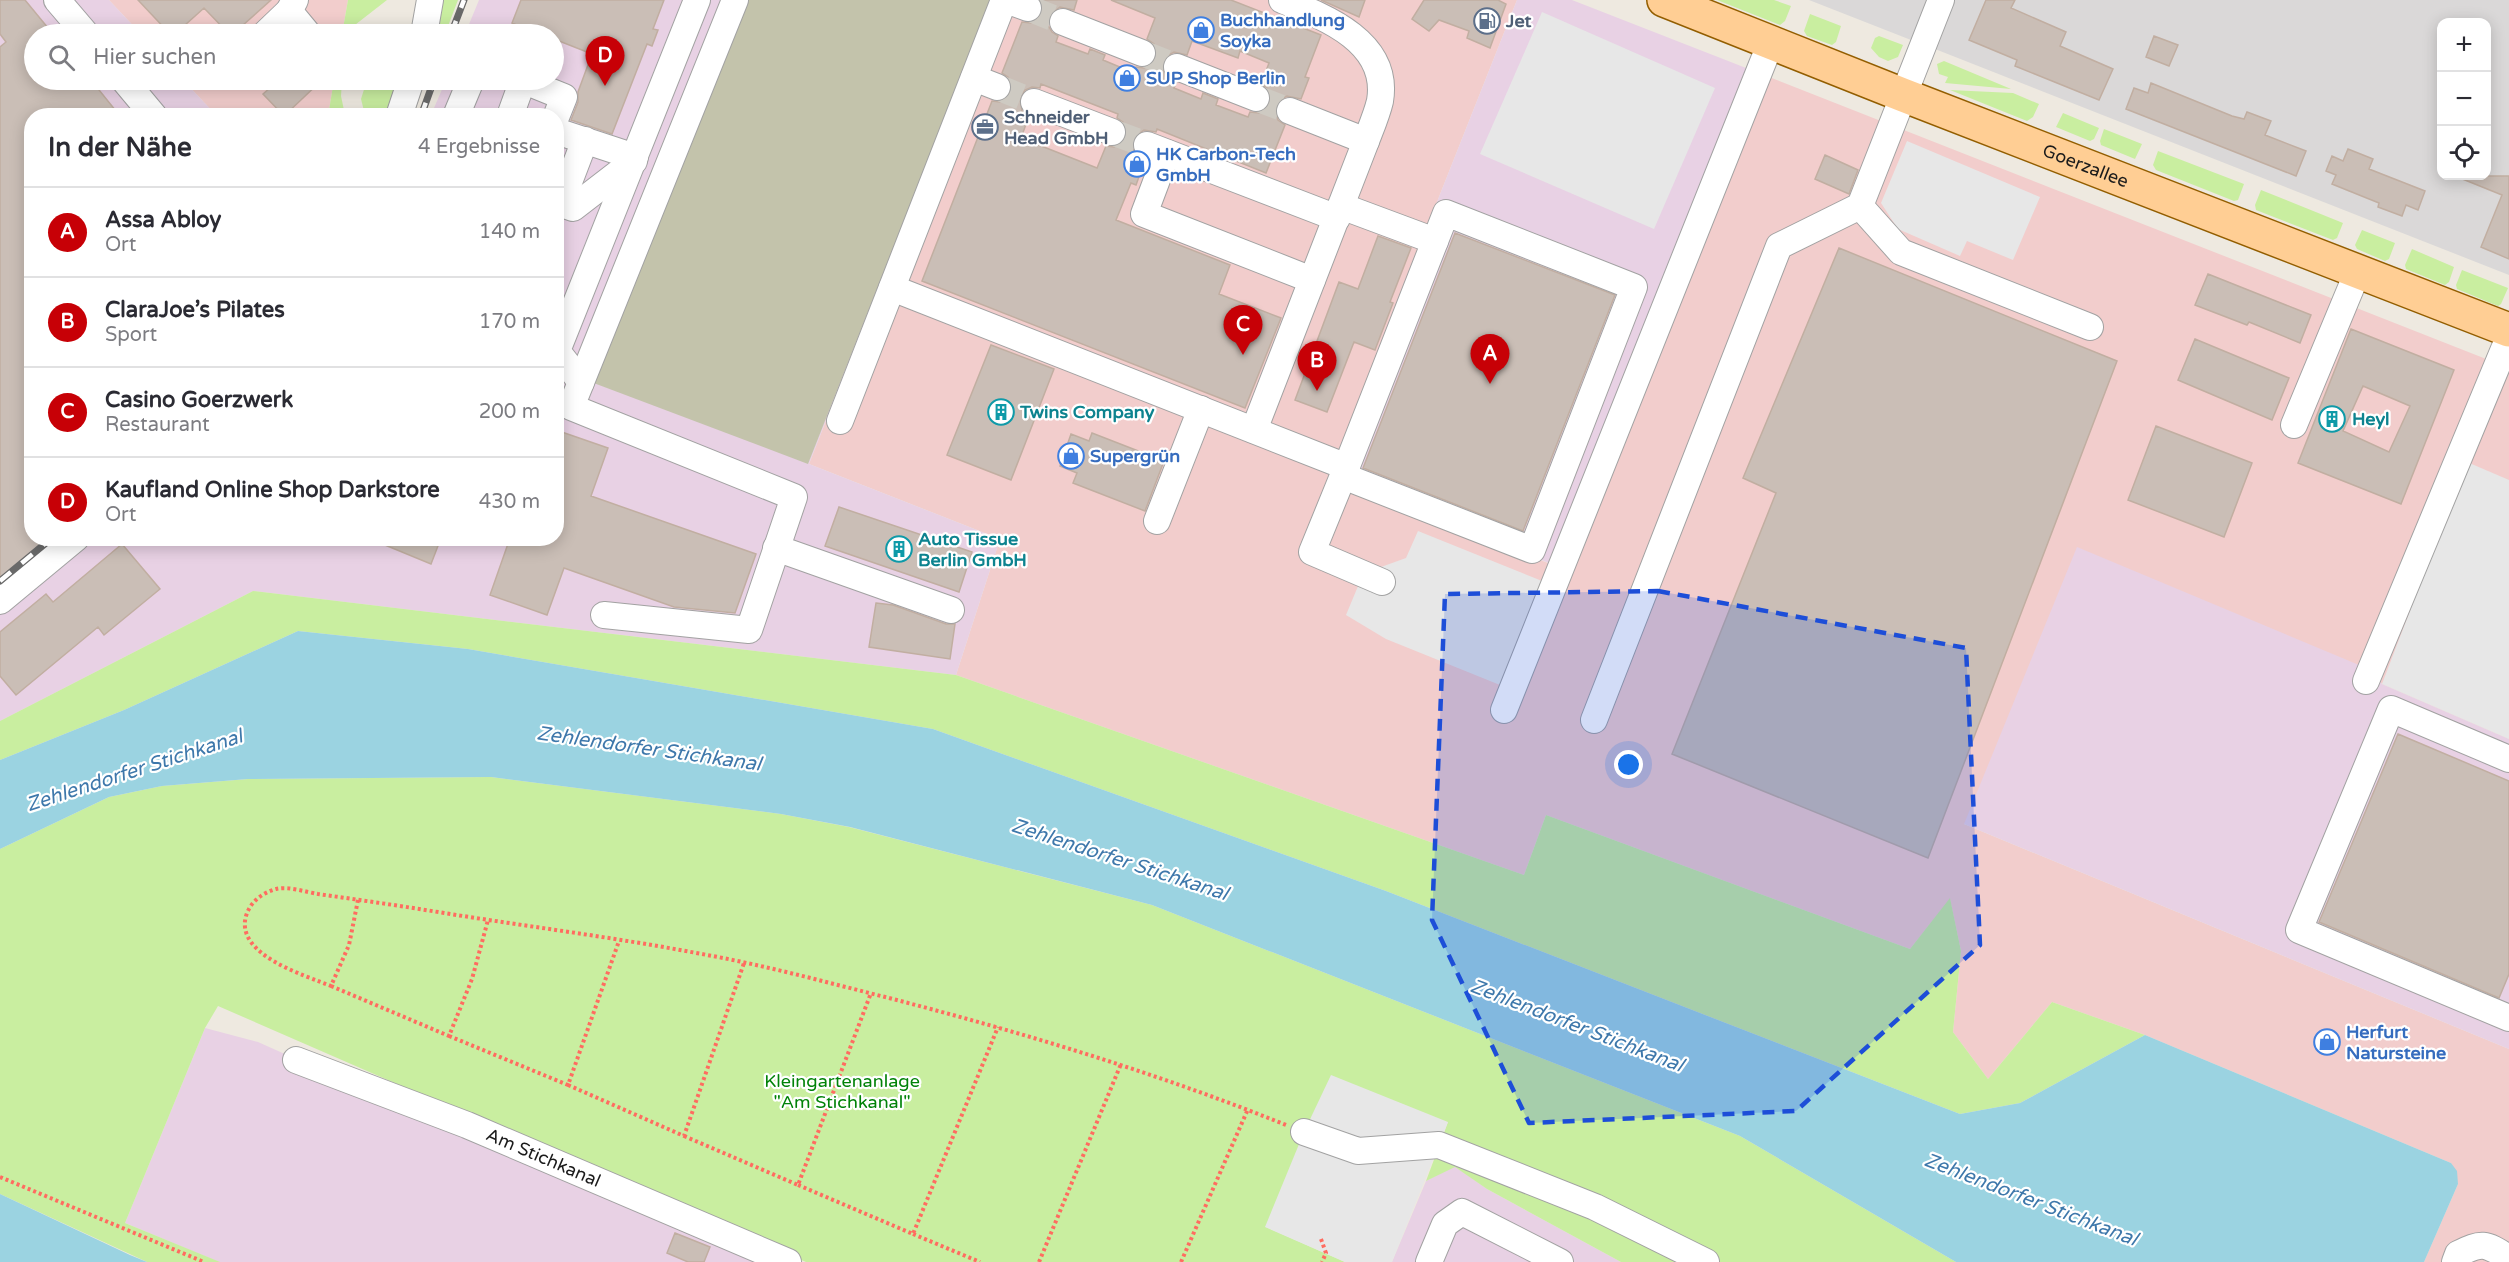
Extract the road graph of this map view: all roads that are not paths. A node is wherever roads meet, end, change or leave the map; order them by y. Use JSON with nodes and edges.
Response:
{"nodes":[{"id":1,"x":57,"y":0,"type":"edge"},
{"id":2,"x":430,"y":0,"type":"edge"},
{"id":3,"x":697,"y":0,"type":"edge"},
{"id":4,"x":735,"y":0,"type":"edge"},
{"id":5,"x":1282,"y":0,"type":"edge"},
{"id":6,"x":1664,"y":0,"type":"edge"},
{"id":7,"x":1941,"y":0,"type":"edge"},
{"id":8,"x":1013,"y":3,"type":"edge"},
{"id":9,"x":292,"y":6,"type":"edge"},
{"id":10,"x":1063,"y":22,"type":"tunnel mouth"},
{"id":11,"x":77,"y":24,"type":"edge"},
{"id":12,"x":275,"y":24,"type":"edge"},
{"id":13,"x":302,"y":24,"type":"edge"},
{"id":14,"x":426,"y":24,"type":"edge"},
{"id":15,"x":1771,"y":42,"type":"junction"},
{"id":16,"x":1142,"y":53,"type":"tunnel mouth"},
{"id":17,"x":1177,"y":67,"type":"tunnel mouth"},
{"id":18,"x":132,"y":90,"type":"edge"},
{"id":19,"x":408,"y":90,"type":"edge"},
{"id":20,"x":467,"y":90,"type":"edge"},
{"id":21,"x":519,"y":90,"type":"edge"},
{"id":22,"x":547,"y":90,"type":"edge"},
{"id":23,"x":1903,"y":96,"type":"junction"},
{"id":24,"x":1256,"y":98,"type":"tunnel mouth"},
{"id":25,"x":1034,"y":102,"type":"tunnel mouth"},
{"id":26,"x":147,"y":108,"type":"edge"},
{"id":27,"x":402,"y":108,"type":"edge"},
{"id":28,"x":459,"y":108,"type":"edge"},
{"id":29,"x":513,"y":108,"type":"edge"},
{"id":30,"x":560,"y":108,"type":"edge"},
{"id":31,"x":1290,"y":111,"type":"tunnel mouth"},
{"id":32,"x":1112,"y":132,"type":"tunnel mouth"},
{"id":33,"x":564,"y":133,"type":"edge"},
{"id":34,"x":585,"y":140,"type":"junction"},
{"id":35,"x":1366,"y":141,"type":"junction"},
{"id":36,"x":635,"y":159,"type":"junction"},
{"id":37,"x":564,"y":190,"type":"edge"},
{"id":38,"x":564,"y":204,"type":"edge"},
{"id":39,"x":1860,"y":206,"type":"junction"},
{"id":40,"x":1339,"y":212,"type":"junction"},
{"id":41,"x":1435,"y":241,"type":"junction"},
{"id":42,"x":2358,"y":271,"type":"junction"},
{"id":43,"x":1312,"y":280,"type":"junction"},
{"id":44,"x":892,"y":288,"type":"junction"},
{"id":45,"x":2090,"y":327,"type":"dead end"},
{"id":46,"x":2509,"y":330,"type":"edge"},
{"id":47,"x":564,"y":334,"type":"edge"},
{"id":48,"x":2509,"y":337,"type":"edge"},
{"id":49,"x":564,"y":360,"type":"edge"},
{"id":50,"x":581,"y":382,"type":"junction"},
{"id":51,"x":1201,"y":409,"type":"junction"},
{"id":52,"x":840,"y":421,"type":"dead end"},
{"id":53,"x":2294,"y":425,"type":"dead end"},
{"id":54,"x":1254,"y":430,"type":"junction"},
{"id":55,"x":1345,"y":471,"type":"junction"},
{"id":56,"x":1157,"y":521,"type":"dead end"},
{"id":57,"x":66,"y":546,"type":"edge"},
{"id":58,"x":776,"y":548,"type":"junction"},
{"id":59,"x":1382,"y":582,"type":"dead end"},
{"id":60,"x":0,"y":602,"type":"edge"},
{"id":61,"x":951,"y":610,"type":"dead end"},
{"id":62,"x":604,"y":615,"type":"dead end"},
{"id":63,"x":2366,"y":681,"type":"dead end"},
{"id":64,"x":1503,"y":710,"type":"dead end"},
{"id":65,"x":1594,"y":720,"type":"dead end"},
{"id":66,"x":2509,"y":759,"type":"edge"},
{"id":67,"x":2509,"y":1018,"type":"edge"},
{"id":68,"x":296,"y":1060,"type":"dead end"},
{"id":69,"x":1304,"y":1132,"type":"road end"},
{"id":70,"x":2508,"y":1256,"type":"edge"},
{"id":71,"x":788,"y":1262,"type":"edge"},
{"id":72,"x":1430,"y":1262,"type":"edge"},
{"id":73,"x":1560,"y":1262,"type":"edge"},
{"id":74,"x":1706,"y":1262,"type":"edge"},
{"id":75,"x":2455,"y":1262,"type":"edge"}],
"edges":[{"from":1,"to":11,"type":"street"},
{"from":2,"to":14,"type":"street"},
{"from":3,"to":36,"type":"street"},
{"from":4,"to":50,"type":"street"},
{"from":5,"to":35,"type":"street"},
{"from":6,"to":15,"type":"main road","name":"Goerzallee"},
{"from":7,"to":23,"type":"street"},
{"from":8,"to":44,"type":"street"},
{"from":9,"to":12,"type":"street"},
{"from":9,"to":13,"type":"street"},
{"from":10,"to":16,"type":"street"},
{"from":15,"to":23,"type":"main road","name":"Goerzallee"},
{"from":15,"to":64,"type":"street"},
{"from":17,"to":24,"type":"street"},
{"from":18,"to":26,"type":"street"},
{"from":19,"to":27,"type":"street"},
{"from":20,"to":28,"type":"street"},
{"from":21,"to":29,"type":"street"},
{"from":22,"to":30,"type":"street"},
{"from":23,"to":39,"type":"street"},
{"from":23,"to":42,"type":"main road","name":"Goerzallee"},
{"from":25,"to":32,"type":"street"},
{"from":31,"to":35,"type":"street"},
{"from":33,"to":34,"type":"street"},
{"from":34,"to":36,"type":"street"},
{"from":34,"to":37,"type":"street"},
{"from":35,"to":40,"type":"street"},
{"from":36,"to":38,"type":"street"},
{"from":36,"to":47,"type":"street"},
{"from":39,"to":45,"type":"street"},
{"from":39,"to":65,"type":"street"},
{"from":40,"to":41,"type":"street"},
{"from":40,"to":43,"type":"street"},
{"from":40,"to":43,"type":"street"},
{"from":41,"to":55,"type":"street"},
{"from":41,"to":55,"type":"street"},
{"from":42,"to":46,"type":"main road","name":"Goerzallee"},
{"from":42,"to":53,"type":"street"},
{"from":43,"to":54,"type":"street"},
{"from":44,"to":51,"type":"street"},
{"from":44,"to":52,"type":"street"},
{"from":48,"to":63,"type":"street"},
{"from":49,"to":50,"type":"street"},
{"from":50,"to":58,"type":"street"},
{"from":51,"to":54,"type":"street"},
{"from":51,"to":56,"type":"street"},
{"from":54,"to":55,"type":"street"},
{"from":55,"to":59,"type":"street"},
{"from":57,"to":60,"type":"street"},
{"from":58,"to":61,"type":"street"},
{"from":58,"to":62,"type":"street"},
{"from":66,"to":67,"type":"street"},
{"from":68,"to":71,"type":"street","name":"Am Stichkanal"},
{"from":69,"to":74,"type":"street"},
{"from":70,"to":75,"type":"street"},
{"from":72,"to":73,"type":"street"}]}
